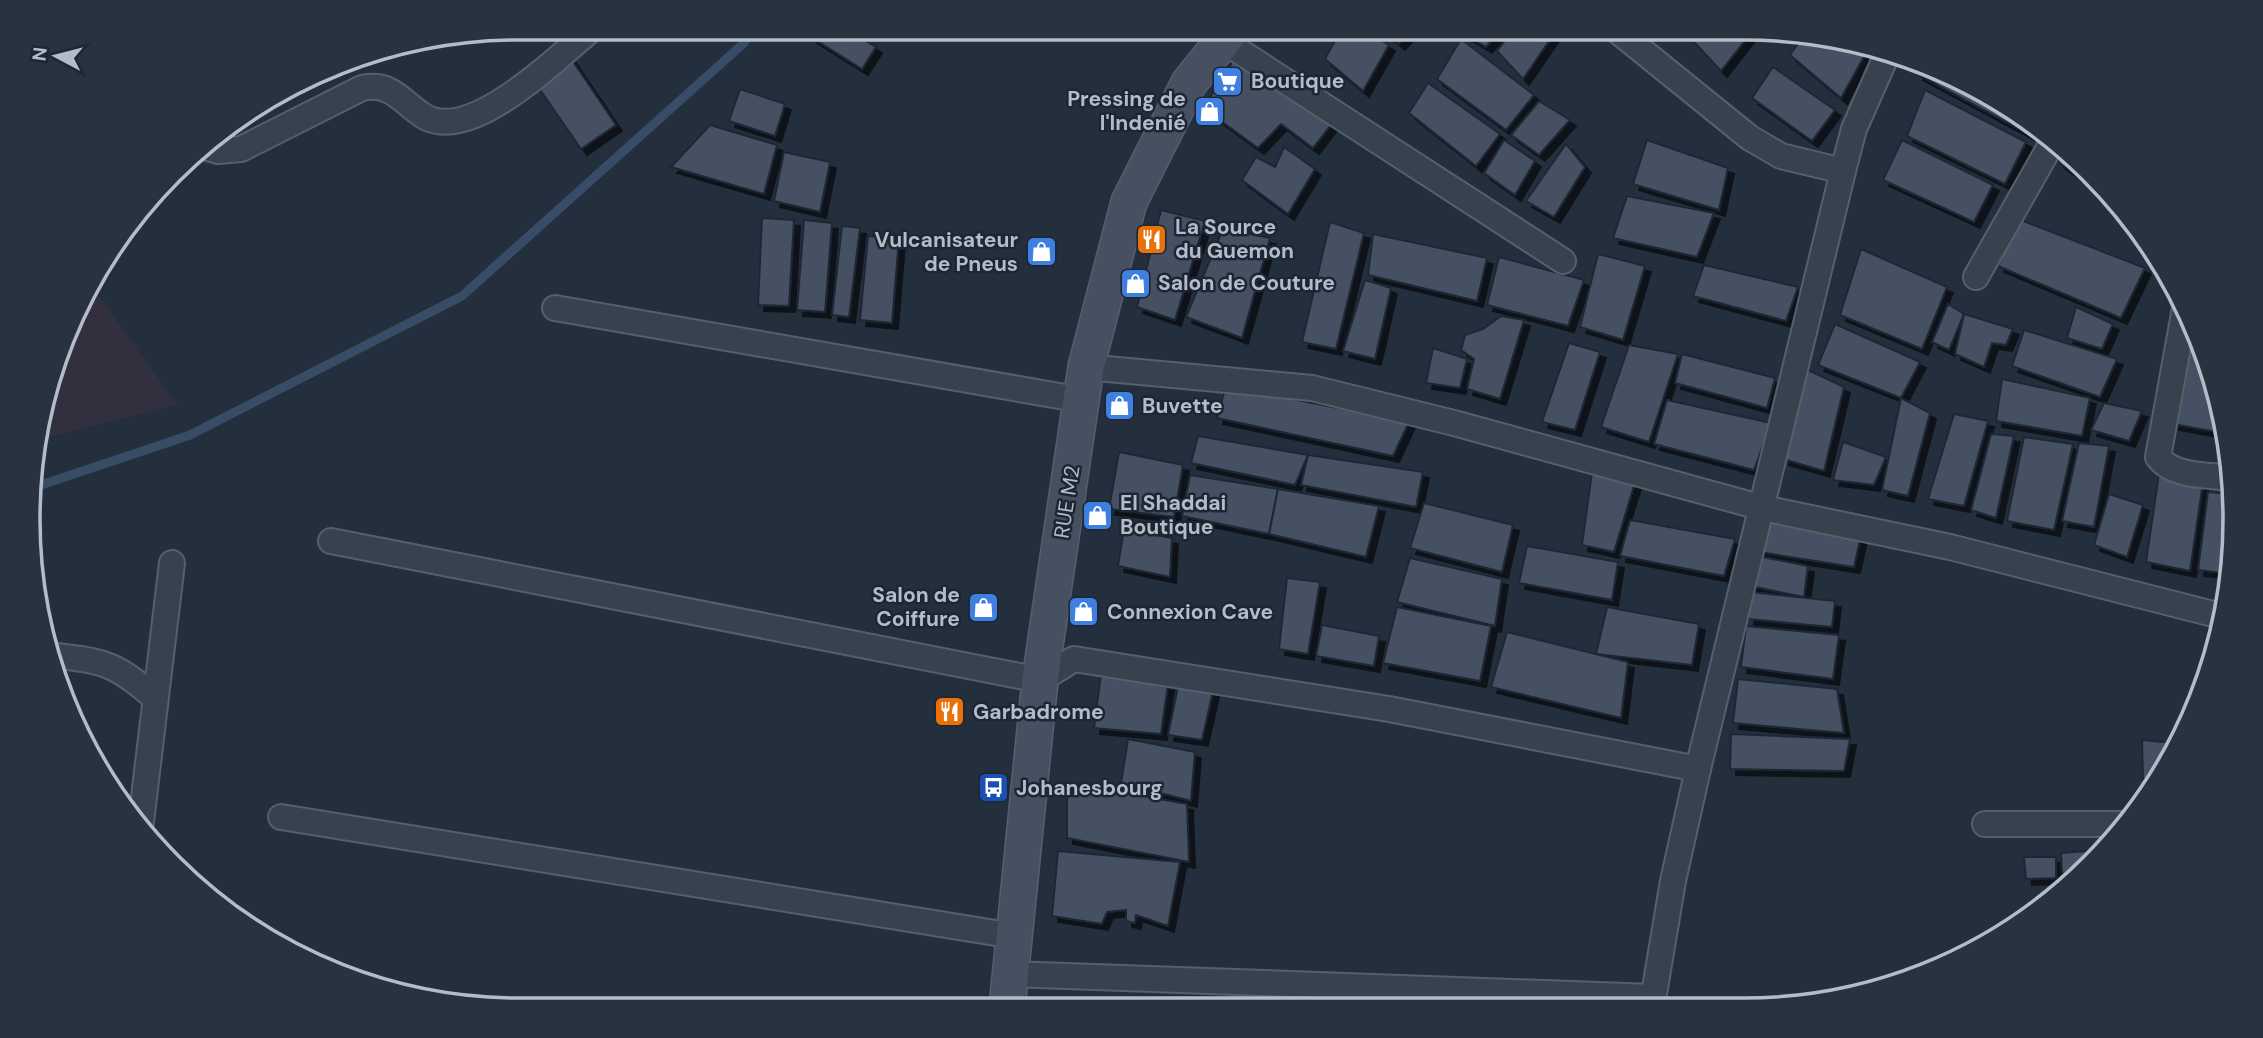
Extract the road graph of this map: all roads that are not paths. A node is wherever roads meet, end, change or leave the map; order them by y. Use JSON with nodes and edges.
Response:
{"nodes":[{"id":1,"x":578,"y":40,"type":"edge"},
{"id":2,"x":1222,"y":40,"type":"edge"},
{"id":3,"x":1236,"y":40,"type":"edge"},
{"id":4,"x":1630,"y":40,"type":"edge"},
{"id":5,"x":1884,"y":62,"type":"edge"},
{"id":6,"x":214,"y":150,"type":"edge"},
{"id":7,"x":2048,"y":150,"type":"edge"},
{"id":8,"x":1843,"y":171,"type":"junction"},
{"id":9,"x":1563,"y":261,"type":"dead end"},
{"id":10,"x":1976,"y":277,"type":"dead end"},
{"id":11,"x":555,"y":308,"type":"dead end"},
{"id":12,"x":2182,"y":326,"type":"edge"},
{"id":13,"x":1084,"y":384,"type":"junction"},
{"id":14,"x":2221,"y":477,"type":"edge"},
{"id":15,"x":1763,"y":508,"type":"junction"},
{"id":16,"x":331,"y":541,"type":"dead end"},
{"id":17,"x":172,"y":563,"type":"dead end"},
{"id":18,"x":2213,"y":614,"type":"edge"},
{"id":19,"x":61,"y":656,"type":"edge"},
{"id":20,"x":1040,"y":680,"type":"junction"},
{"id":21,"x":155,"y":698,"type":"junction"},
{"id":22,"x":1698,"y":769,"type":"junction"},
{"id":23,"x":142,"y":814,"type":"edge"},
{"id":24,"x":281,"y":817,"type":"dead end"},
{"id":25,"x":1985,"y":824,"type":"dead end"},
{"id":26,"x":2113,"y":824,"type":"edge"},
{"id":27,"x":1014,"y":936,"type":"junction"},
{"id":28,"x":1011,"y":974,"type":"junction"},
{"id":29,"x":1008,"y":998,"type":"edge"},
{"id":30,"x":1561,"y":998,"type":"edge"},
{"id":31,"x":1654,"y":998,"type":"edge"}],
"edges":[{"from":1,"to":6,"type":"street"},
{"from":2,"to":13,"type":"street","name":"RUE M2"},
{"from":3,"to":9,"type":"street"},
{"from":4,"to":8,"type":"street"},
{"from":5,"to":8,"type":"street"},
{"from":7,"to":10,"type":"street"},
{"from":8,"to":15,"type":"street"},
{"from":11,"to":13,"type":"street"},
{"from":12,"to":14,"type":"street"},
{"from":13,"to":15,"type":"street"},
{"from":13,"to":20,"type":"street","name":"RUE M2"},
{"from":15,"to":18,"type":"street"},
{"from":15,"to":22,"type":"street"},
{"from":16,"to":20,"type":"street"},
{"from":17,"to":21,"type":"street"},
{"from":19,"to":21,"type":"street"},
{"from":20,"to":22,"type":"street"},
{"from":20,"to":27,"type":"street","name":"RUE M2"},
{"from":21,"to":23,"type":"street"},
{"from":22,"to":31,"type":"street"},
{"from":24,"to":27,"type":"street"},
{"from":25,"to":26,"type":"street"},
{"from":27,"to":28,"type":"street","name":"RUE M2"},
{"from":28,"to":29,"type":"street","name":"RUE M2"},
{"from":28,"to":30,"type":"street"}]}
